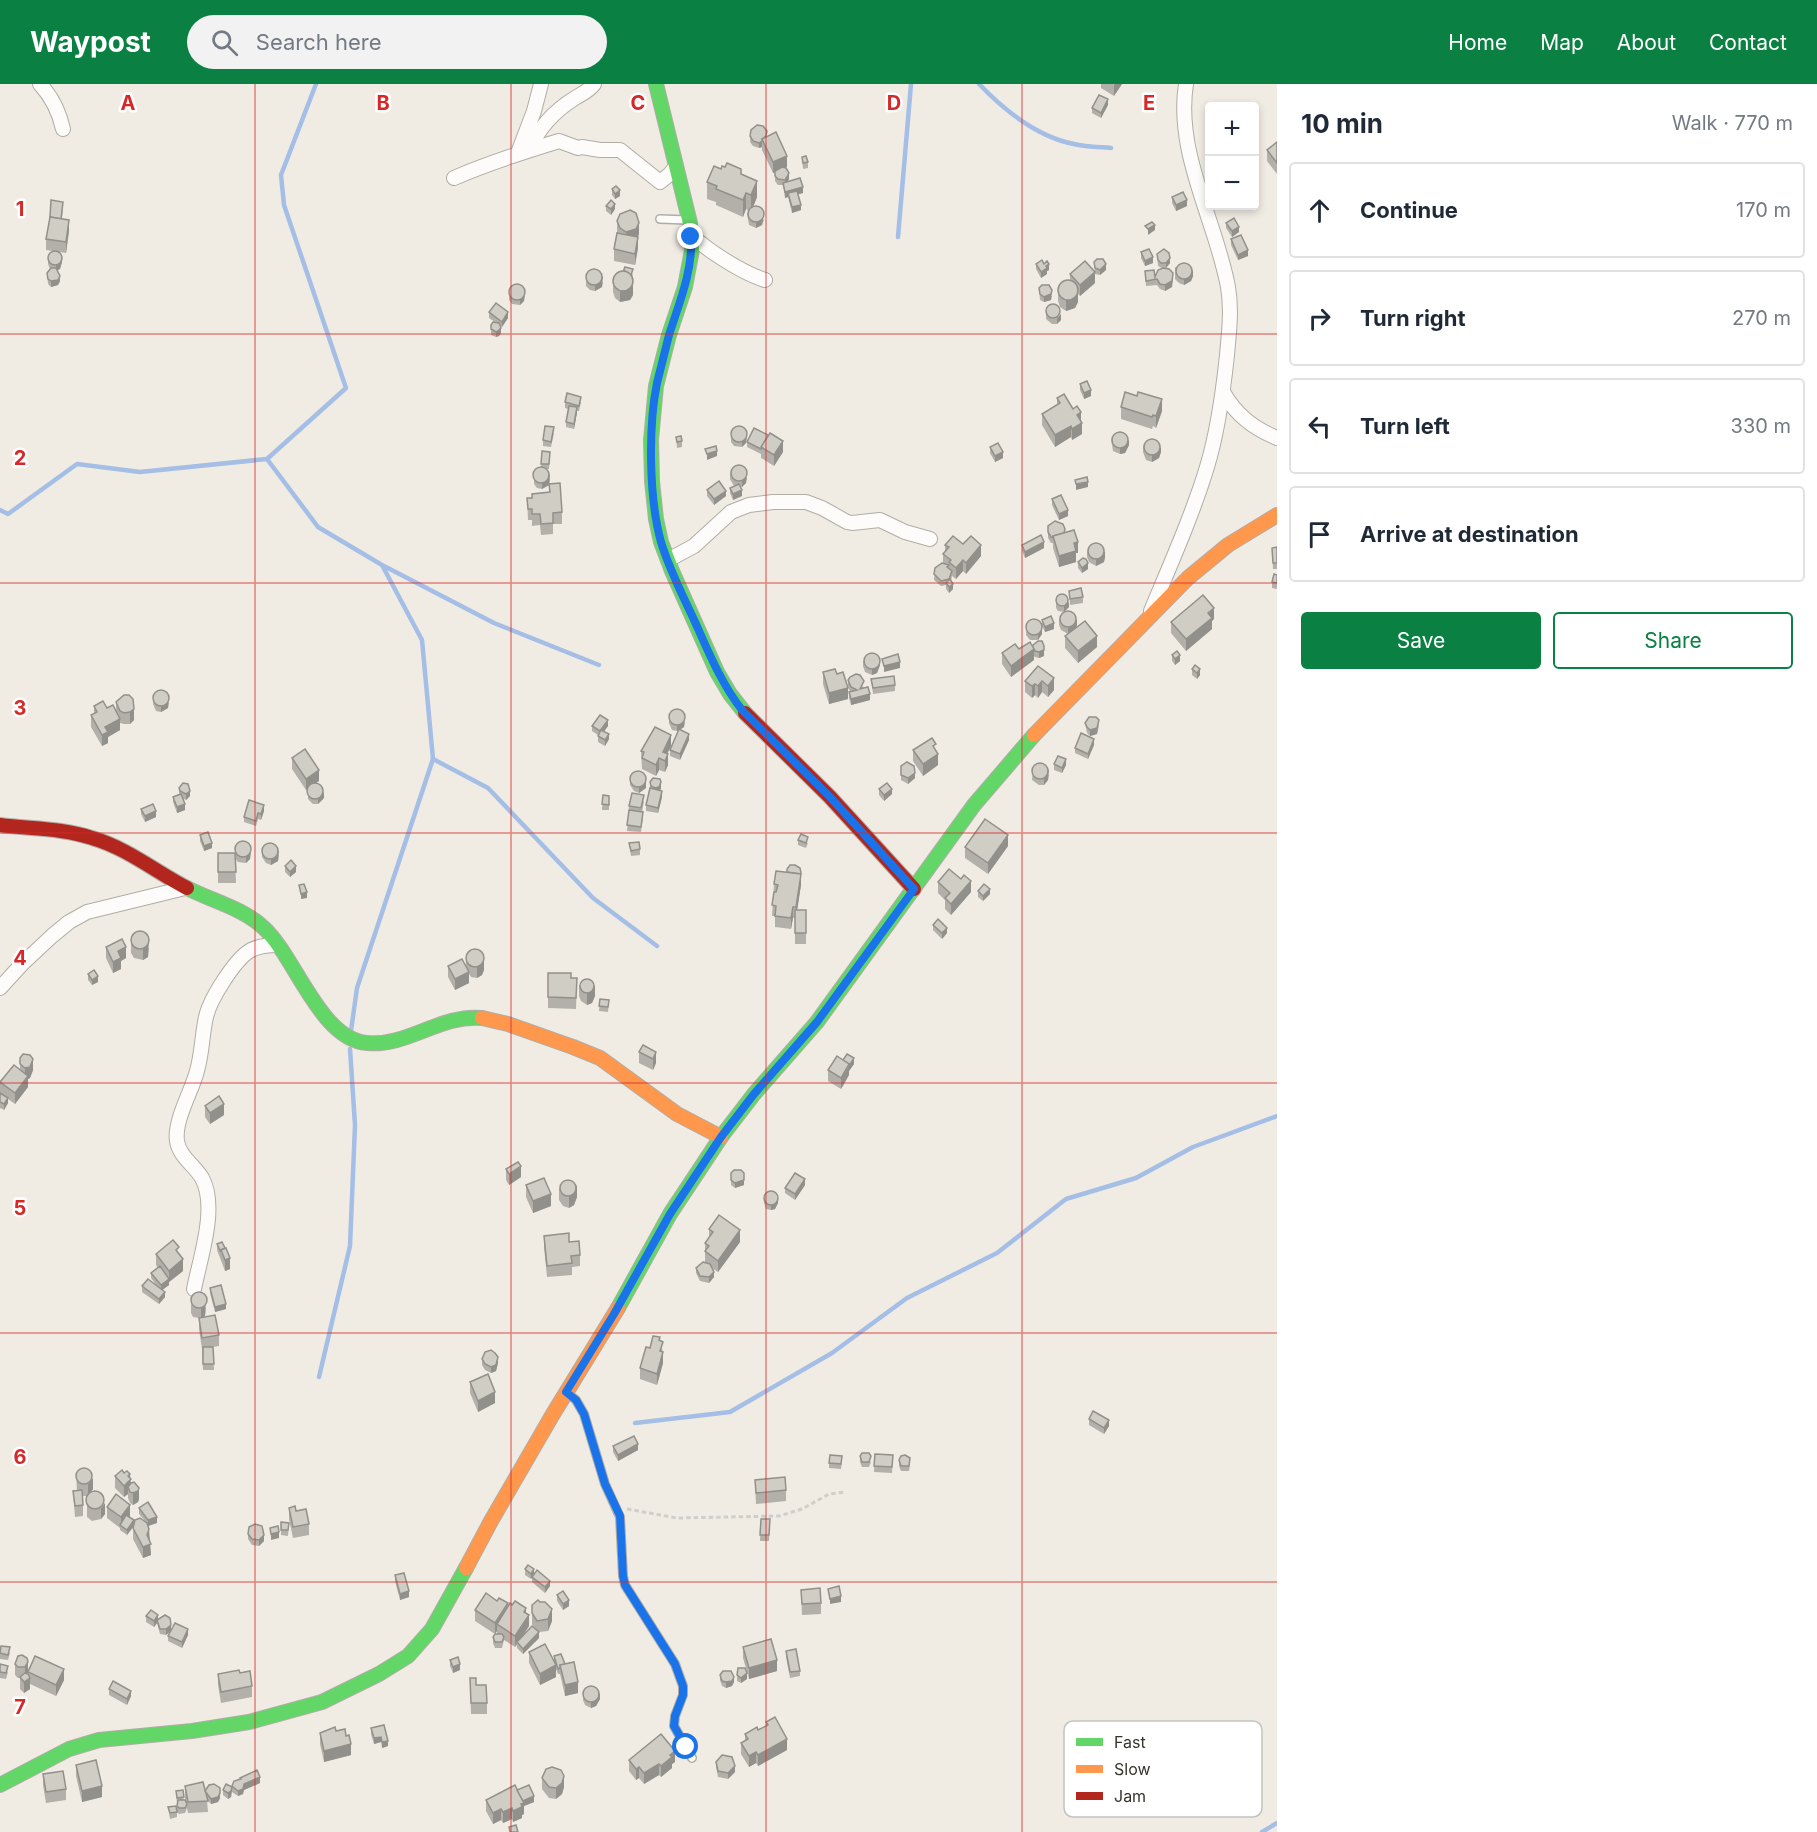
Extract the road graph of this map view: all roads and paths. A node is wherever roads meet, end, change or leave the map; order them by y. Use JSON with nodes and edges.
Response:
{"nodes":[{"id":1,"x":40,"y":84,"type":"edge"},
{"id":2,"x":541,"y":84,"type":"edge"},
{"id":3,"x":594,"y":84,"type":"edge"},
{"id":4,"x":656,"y":84,"type":"edge"},
{"id":5,"x":1186,"y":84,"type":"edge"},
{"id":6,"x":63,"y":129,"type":"dead end"},
{"id":7,"x":523,"y":152,"type":"junction"},
{"id":8,"x":676,"y":166,"type":"junction"},
{"id":9,"x":454,"y":178,"type":"dead end"},
{"id":10,"x":660,"y":182,"type":"junction"},
{"id":11,"x":684,"y":199,"type":"junction"},
{"id":12,"x":660,"y":219,"type":"dead end"},
{"id":13,"x":690,"y":221,"type":"junction"},
{"id":14,"x":691,"y":237,"type":"junction"},
{"id":15,"x":765,"y":280,"type":"dead end"},
{"id":16,"x":1223,"y":392,"type":"junction"},
{"id":17,"x":1277,"y":438,"type":"edge"},
{"id":18,"x":1277,"y":515,"type":"edge"},
{"id":19,"x":930,"y":539,"type":"dead end"},
{"id":20,"x":668,"y":560,"type":"junction"},
{"id":21,"x":1150,"y":616,"type":"junction"},
{"id":22,"x":0,"y":825,"type":"edge"},
{"id":23,"x":184,"y":888,"type":"junction"},
{"id":24,"x":914,"y":889,"type":"junction"},
{"id":25,"x":278,"y":945,"type":"junction"},
{"id":26,"x":0,"y":988,"type":"edge"},
{"id":27,"x":721,"y":1137,"type":"junction"},
{"id":28,"x":194,"y":1289,"type":"dead end"},
{"id":29,"x":566,"y":1392,"type":"junction"},
{"id":30,"x":845,"y":1492,"type":"dead end"},
{"id":31,"x":616,"y":1507,"type":"junction"},
{"id":32,"x":692,"y":1758,"type":"dead end"},
{"id":33,"x":0,"y":1785,"type":"edge"}],
"edges":[{"from":1,"to":6,"type":"street"},
{"from":2,"to":7,"type":"street"},
{"from":3,"to":7,"type":"street"},
{"from":4,"to":8,"type":"street"},
{"from":5,"to":16,"type":"street"},
{"from":7,"to":9,"type":"street"},
{"from":7,"to":10,"type":"street"},
{"from":8,"to":10,"type":"street"},
{"from":8,"to":11,"type":"street"},
{"from":10,"to":11,"type":"street"},
{"from":11,"to":13,"type":"street"},
{"from":12,"to":13,"type":"lane"},
{"from":13,"to":14,"type":"street"},
{"from":14,"to":15,"type":"street"},
{"from":14,"to":20,"type":"street"},
{"from":16,"to":17,"type":"street"},
{"from":16,"to":21,"type":"street"},
{"from":18,"to":21,"type":"street"},
{"from":19,"to":20,"type":"street"},
{"from":20,"to":24,"type":"street"},
{"from":21,"to":24,"type":"street"},
{"from":22,"to":23,"type":"street"},
{"from":23,"to":25,"type":"street"},
{"from":23,"to":26,"type":"street"},
{"from":24,"to":27,"type":"street"},
{"from":25,"to":27,"type":"street"},
{"from":25,"to":28,"type":"street"},
{"from":27,"to":29,"type":"street"},
{"from":29,"to":31,"type":"lane"},
{"from":29,"to":33,"type":"street"},
{"from":30,"to":31,"type":"path"},
{"from":31,"to":32,"type":"lane"}]}
